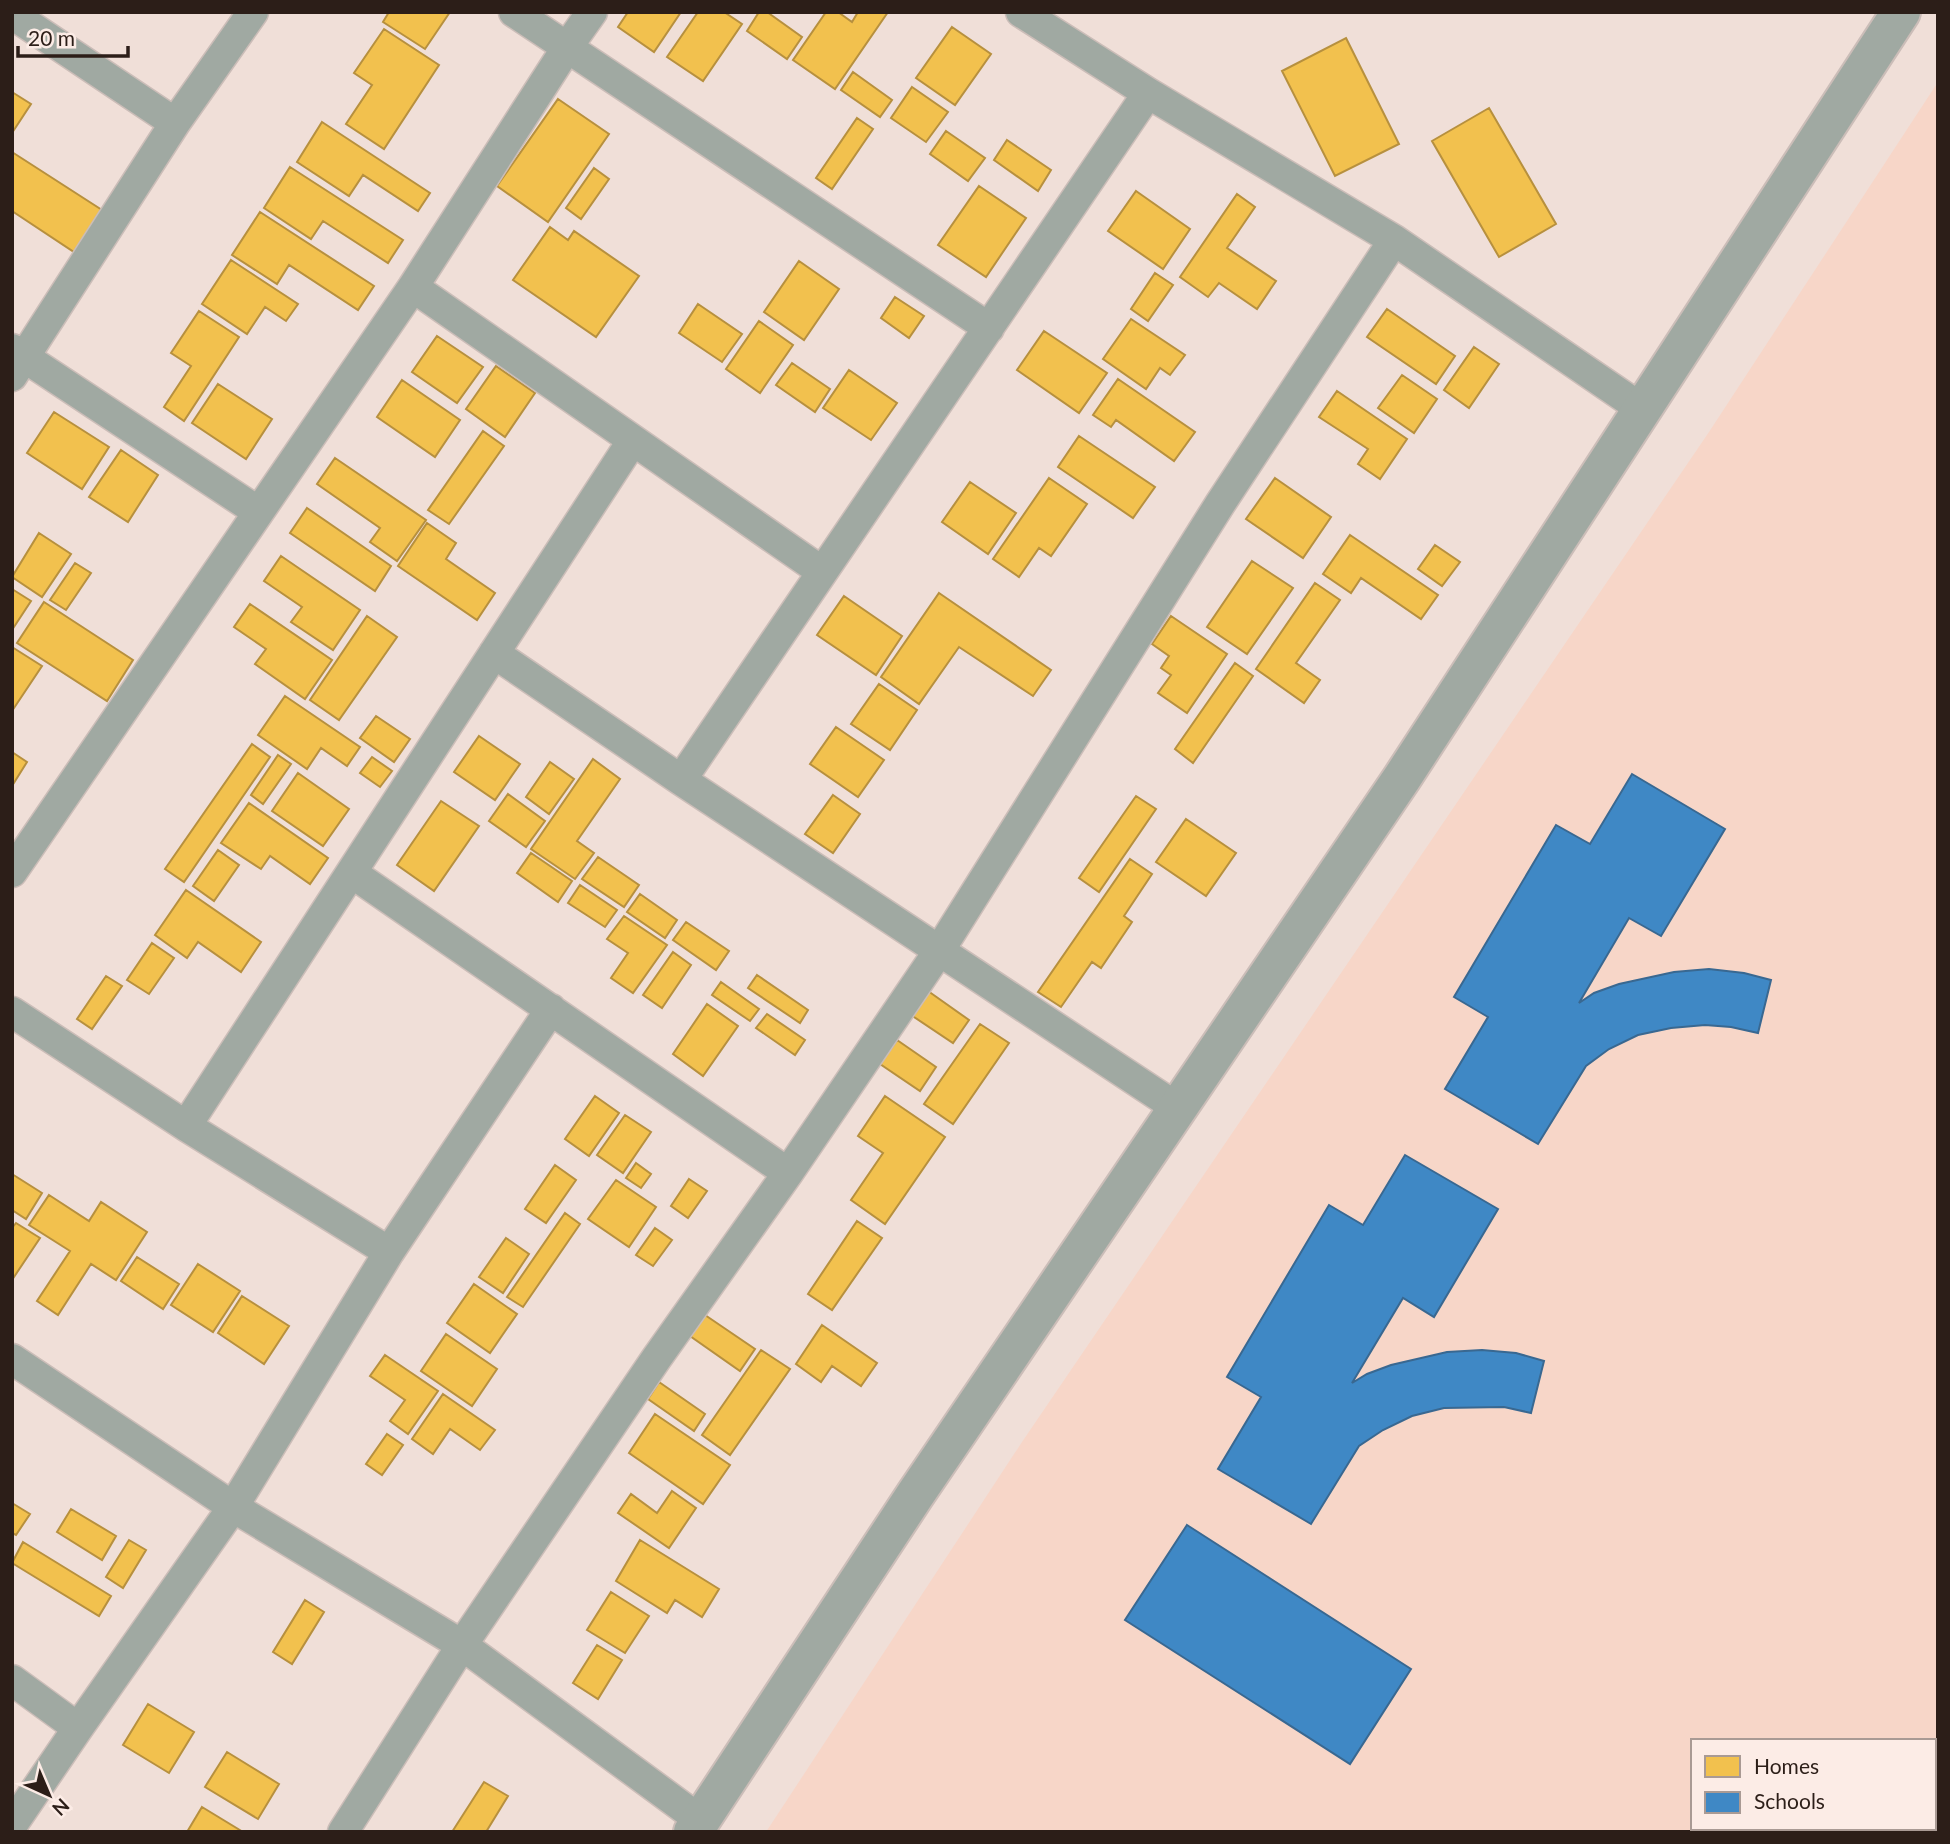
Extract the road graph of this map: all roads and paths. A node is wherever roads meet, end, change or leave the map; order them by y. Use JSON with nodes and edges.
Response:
{"nodes":[{"id":1,"x":253,"y":12,"type":"edge"},
{"id":2,"x":514,"y":12,"type":"edge"},
{"id":3,"x":592,"y":12,"type":"edge"},
{"id":4,"x":1021,"y":12,"type":"edge"},
{"id":5,"x":1901,"y":12,"type":"edge"},
{"id":6,"x":12,"y":14,"type":"edge"},
{"id":7,"x":568,"y":46,"type":"junction"},
{"id":8,"x":1148,"y":93,"type":"junction"},
{"id":9,"x":176,"y":123,"type":"junction"},
{"id":10,"x":1394,"y":240,"type":"junction"},
{"id":11,"x":413,"y":287,"type":"junction"},
{"id":12,"x":989,"y":328,"type":"junction"},
{"id":13,"x":16,"y":361,"type":"edge"},
{"id":14,"x":1642,"y":409,"type":"junction"},
{"id":15,"x":633,"y":440,"type":"junction"},
{"id":16,"x":257,"y":511,"type":"junction"},
{"id":17,"x":821,"y":571,"type":"junction"},
{"id":18,"x":494,"y":653,"type":"junction"},
{"id":19,"x":681,"y":780,"type":"junction"},
{"id":20,"x":12,"y":872,"type":"edge"},
{"id":21,"x":352,"y":873,"type":"junction"},
{"id":22,"x":939,"y":951,"type":"junction"},
{"id":23,"x":551,"y":1009,"type":"junction"},
{"id":24,"x":12,"y":1013,"type":"edge"},
{"id":25,"x":1178,"y":1109,"type":"junction"},
{"id":26,"x":186,"y":1126,"type":"junction"},
{"id":27,"x":788,"y":1173,"type":"junction"},
{"id":28,"x":389,"y":1252,"type":"junction"},
{"id":29,"x":12,"y":1359,"type":"edge"},
{"id":30,"x":233,"y":1507,"type":"junction"},
{"id":31,"x":462,"y":1645,"type":"junction"},
{"id":32,"x":12,"y":1680,"type":"edge"},
{"id":33,"x":78,"y":1728,"type":"junction"},
{"id":34,"x":12,"y":1825,"type":"edge"},
{"id":35,"x":696,"y":1826,"type":"edge"},
{"id":36,"x":343,"y":1832,"type":"edge"}],
"edges":[{"from":1,"to":9,"type":"street"},
{"from":2,"to":7,"type":"street"},
{"from":3,"to":7,"type":"street"},
{"from":4,"to":8,"type":"street"},
{"from":5,"to":14,"type":"street"},
{"from":6,"to":9,"type":"street"},
{"from":7,"to":11,"type":"street"},
{"from":7,"to":12,"type":"street"},
{"from":8,"to":10,"type":"street"},
{"from":8,"to":12,"type":"street"},
{"from":9,"to":13,"type":"street"},
{"from":10,"to":14,"type":"street"},
{"from":10,"to":22,"type":"street"},
{"from":11,"to":15,"type":"street"},
{"from":11,"to":16,"type":"street"},
{"from":12,"to":17,"type":"street"},
{"from":13,"to":16,"type":"street"},
{"from":14,"to":25,"type":"street"},
{"from":15,"to":17,"type":"street"},
{"from":15,"to":18,"type":"street"},
{"from":16,"to":20,"type":"street"},
{"from":17,"to":19,"type":"street"},
{"from":18,"to":19,"type":"street"},
{"from":18,"to":21,"type":"street"},
{"from":19,"to":22,"type":"street"},
{"from":21,"to":23,"type":"street"},
{"from":21,"to":26,"type":"street"},
{"from":22,"to":25,"type":"street"},
{"from":22,"to":27,"type":"street"},
{"from":23,"to":27,"type":"street"},
{"from":23,"to":28,"type":"street"},
{"from":24,"to":26,"type":"street"},
{"from":25,"to":35,"type":"street"},
{"from":26,"to":28,"type":"street"},
{"from":27,"to":31,"type":"street"},
{"from":28,"to":30,"type":"street"},
{"from":29,"to":30,"type":"street"},
{"from":30,"to":31,"type":"street"},
{"from":30,"to":33,"type":"street"},
{"from":31,"to":35,"type":"street"},
{"from":31,"to":36,"type":"street"},
{"from":32,"to":33,"type":"street"},
{"from":33,"to":34,"type":"street"}]}
